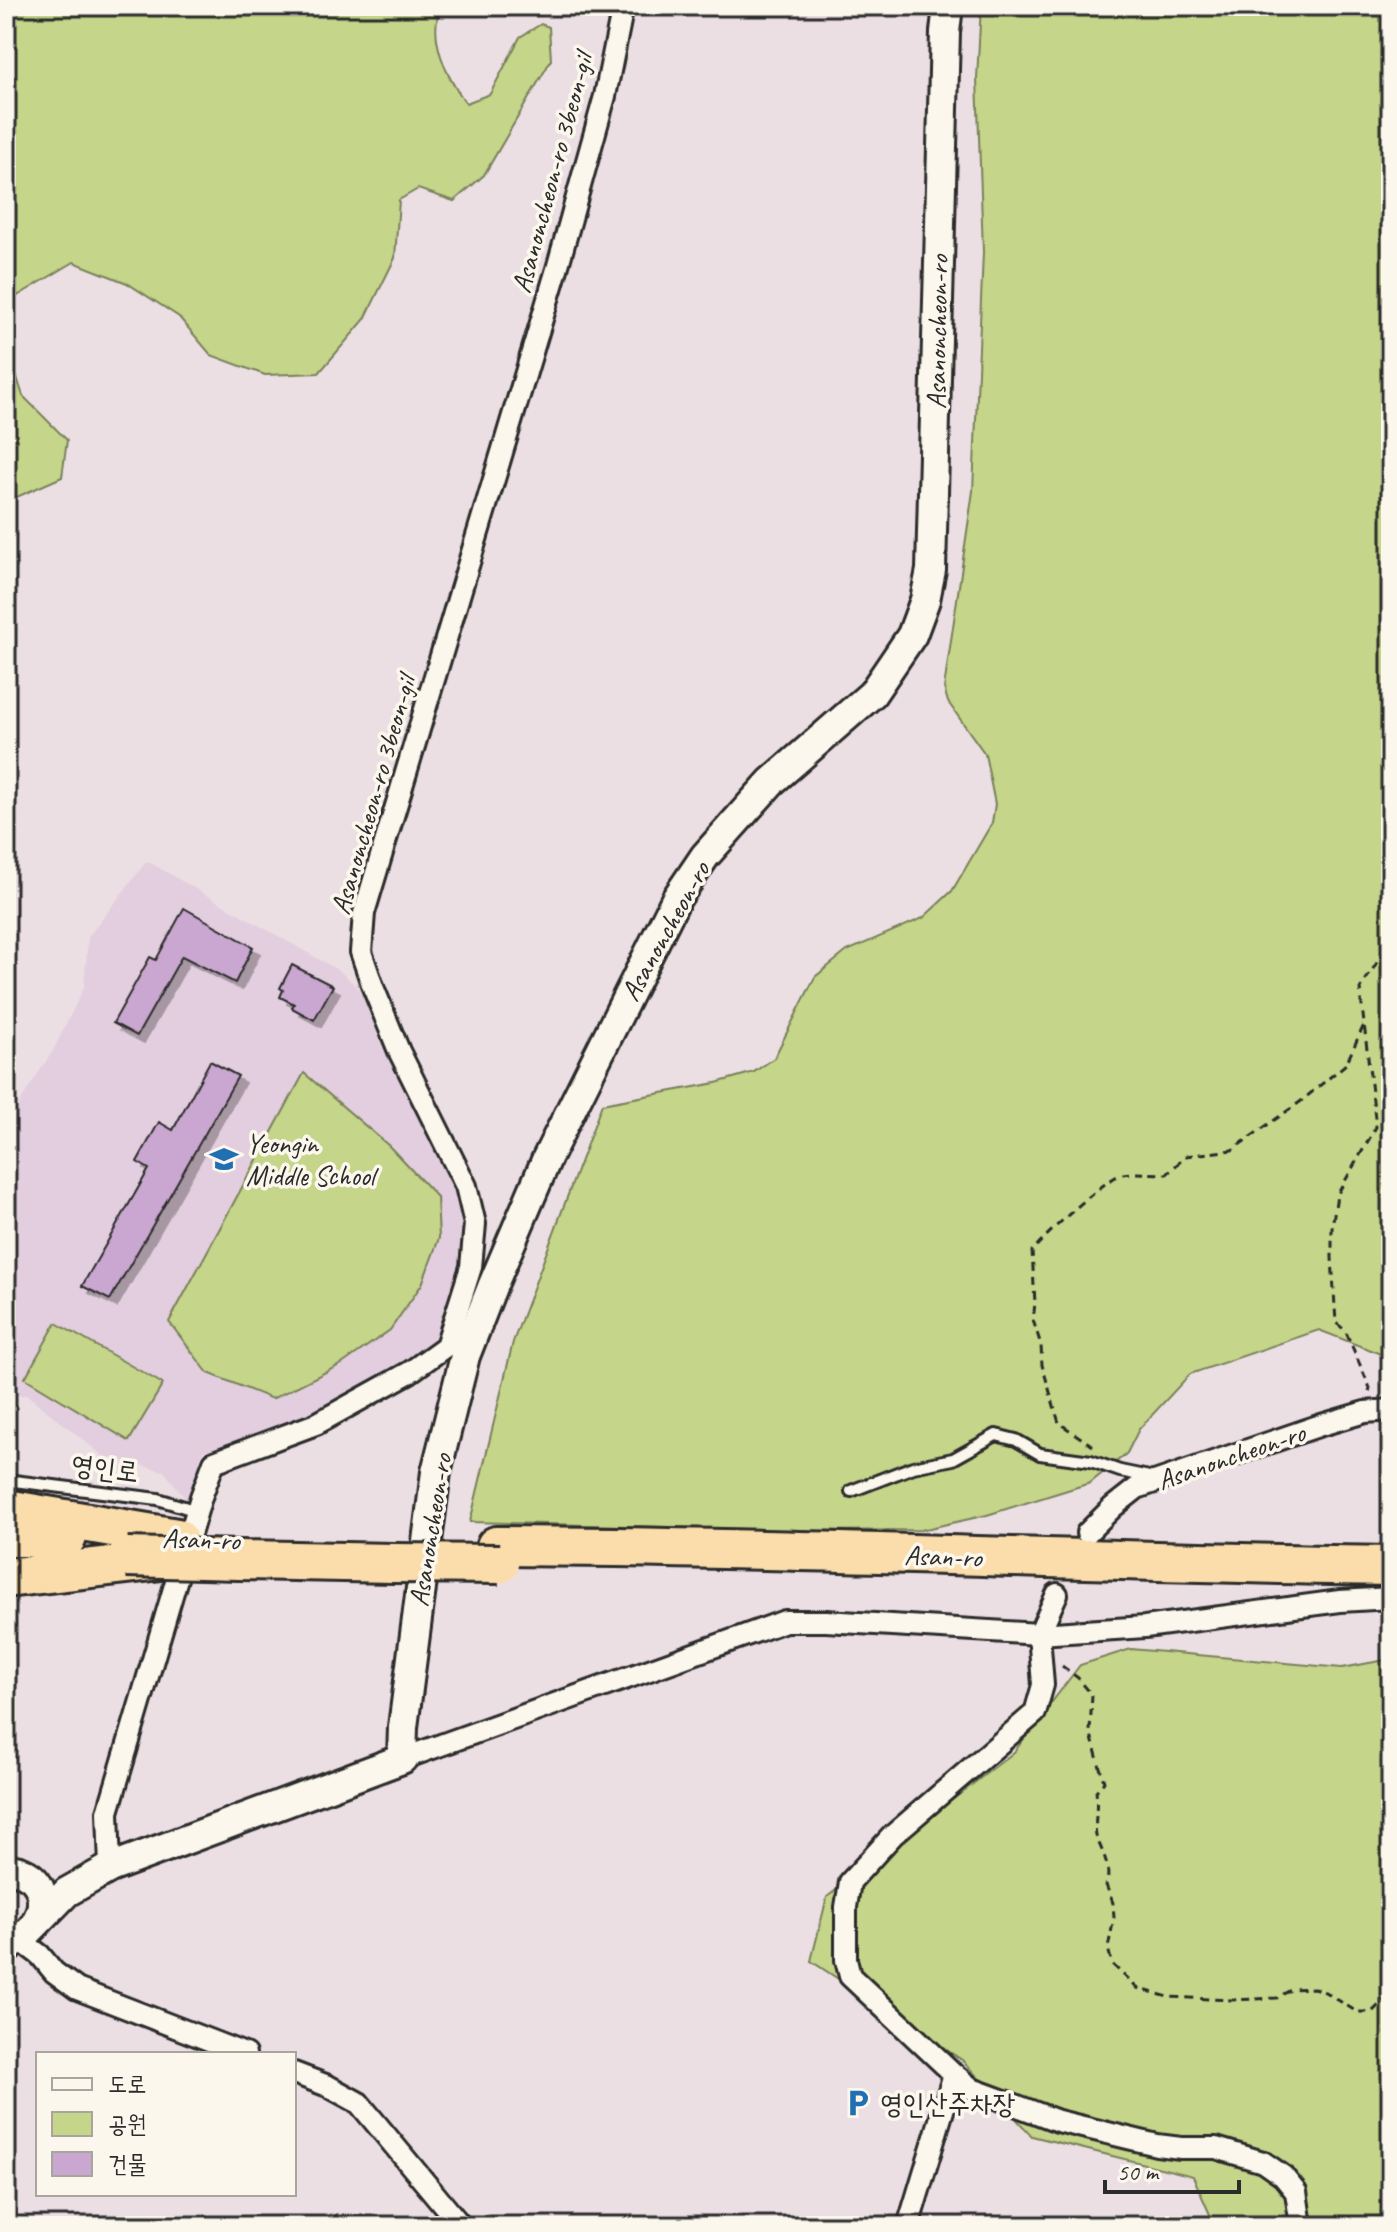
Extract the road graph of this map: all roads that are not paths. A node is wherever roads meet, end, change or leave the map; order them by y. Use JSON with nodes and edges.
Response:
{"nodes":[{"id":1,"x":623,"y":6,"type":"edge"},
{"id":2,"x":948,"y":6,"type":"edge"},
{"id":3,"x":457,"y":1350,"type":"junction"},
{"id":4,"x":1391,"y":1410,"type":"edge"},
{"id":5,"x":6,"y":1480,"type":"edge"},
{"id":6,"x":1160,"y":1480,"type":"junction"},
{"id":7,"x":851,"y":1491,"type":"dead end"},
{"id":8,"x":6,"y":1509,"type":"edge"},
{"id":9,"x":1087,"y":1533,"type":"dead end"},
{"id":10,"x":183,"y":1536,"type":"junction"},
{"id":11,"x":6,"y":1537,"type":"edge"},
{"id":12,"x":130,"y":1547,"type":"junction"},
{"id":13,"x":497,"y":1555,"type":"junction"},
{"id":14,"x":6,"y":1556,"type":"edge"},
{"id":15,"x":1391,"y":1566,"type":"edge"},
{"id":16,"x":6,"y":1578,"type":"edge"},
{"id":17,"x":1391,"y":1591,"type":"edge"},
{"id":18,"x":1057,"y":1594,"type":"dead end"},
{"id":19,"x":1391,"y":1598,"type":"edge"},
{"id":20,"x":1039,"y":1634,"type":"junction"},
{"id":21,"x":402,"y":1759,"type":"junction"},
{"id":22,"x":110,"y":1868,"type":"junction"},
{"id":23,"x":12,"y":1870,"type":"edge"},
{"id":24,"x":18,"y":1940,"type":"edge"},
{"id":25,"x":240,"y":2052,"type":"edge"},
{"id":26,"x":296,"y":2074,"type":"edge"},
{"id":27,"x":954,"y":2074,"type":"junction"},
{"id":28,"x":461,"y":2226,"type":"edge"},
{"id":29,"x":908,"y":2226,"type":"edge"},
{"id":30,"x":1301,"y":2226,"type":"edge"}],
"edges":[{"from":1,"to":3,"type":"street","name":"Asanoncheon-ro 3beon-gil"},
{"from":2,"to":3,"type":"main road","name":"Asanoncheon-ro"},
{"from":3,"to":10,"type":"street"},
{"from":3,"to":21,"type":"main road","name":"Asanoncheon-ro"},
{"from":4,"to":6,"type":"street","name":"Asanoncheon-ro"},
{"from":5,"to":10,"type":"lane","name":"영인로"},
{"from":6,"to":7,"type":"lane"},
{"from":6,"to":9,"type":"street","name":"Asanoncheon-ro"},
{"from":8,"to":12,"type":"highway"},
{"from":10,"to":12,"type":"highway","name":"Asan-ro","bridge":true},
{"from":10,"to":13,"type":"highway","name":"Asan-ro","bridge":true},
{"from":10,"to":22,"type":"street"},
{"from":11,"to":12,"type":"highway","name":"Asan-ro"},
{"from":12,"to":14,"type":"highway","name":"Asan-ro"},
{"from":12,"to":16,"type":"highway"},
{"from":13,"to":15,"type":"highway","name":"Asan-ro"},
{"from":13,"to":17,"type":"highway","name":"Asan-ro"},
{"from":18,"to":20,"type":"street"},
{"from":19,"to":20,"type":"street"},
{"from":20,"to":21,"type":"street"},
{"from":20,"to":27,"type":"street"},
{"from":21,"to":22,"type":"main road"},
{"from":22,"to":23,"type":"main road"},
{"from":22,"to":24,"type":"main road"},
{"from":23,"to":24,"type":"main road"},
{"from":24,"to":25,"type":"street"},
{"from":26,"to":28,"type":"street"},
{"from":27,"to":29,"type":"street"},
{"from":27,"to":30,"type":"street"}]}
